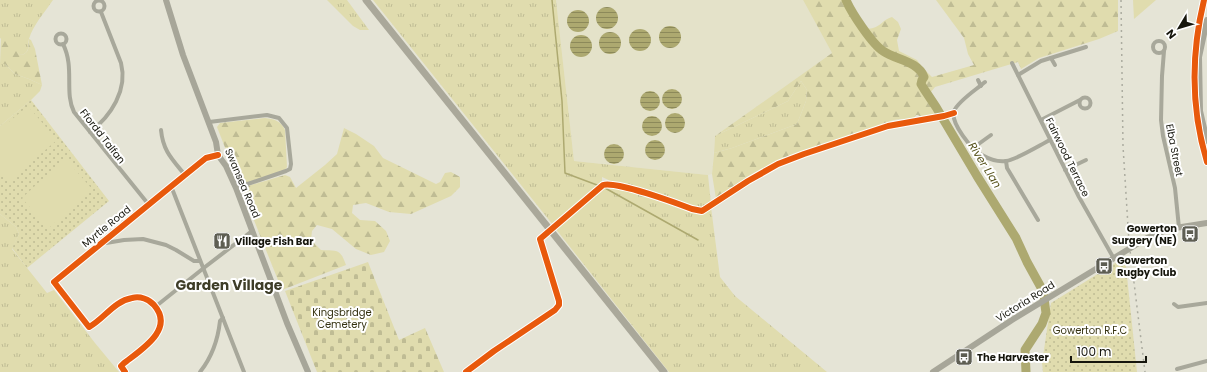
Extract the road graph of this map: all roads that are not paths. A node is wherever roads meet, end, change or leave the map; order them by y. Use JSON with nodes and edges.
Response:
{"nodes":[{"id":1,"x":166,"y":0,"type":"edge"},
{"id":2,"x":366,"y":0,"type":"edge"},
{"id":3,"x":101,"y":12,"type":"dead end"},
{"id":4,"x":1207,"y":20,"type":"edge"},
{"id":5,"x":63,"y":44,"type":"dead end"},
{"id":6,"x":1086,"y":47,"type":"dead end"},
{"id":7,"x":1164,"y":51,"type":"dead end"},
{"id":8,"x":1051,"y":58,"type":"junction"},
{"id":9,"x":1012,"y":63,"type":"dead end"},
{"id":10,"x":1055,"y":65,"type":"dead end"},
{"id":11,"x":1018,"y":75,"type":"junction"},
{"id":12,"x":978,"y":80,"type":"dead end"},
{"id":13,"x":986,"y":82,"type":"dead end"},
{"id":14,"x":981,"y":86,"type":"junction"},
{"id":15,"x":1080,"y":100,"type":"dead end"},
{"id":16,"x":1041,"y":120,"type":"junction"},
{"id":17,"x":209,"y":122,"type":"junction"},
{"id":18,"x":161,"y":130,"type":"dead end"},
{"id":19,"x":90,"y":132,"type":"junction"},
{"id":20,"x":991,"y":135,"type":"dead end"},
{"id":21,"x":1050,"y":140,"type":"junction"},
{"id":22,"x":1207,"y":141,"type":"edge"},
{"id":23,"x":973,"y":148,"type":"junction"},
{"id":24,"x":218,"y":154,"type":"junction"},
{"id":25,"x":1086,"y":160,"type":"dead end"},
{"id":26,"x":1006,"y":161,"type":"junction"},
{"id":27,"x":1065,"y":170,"type":"junction"},
{"id":28,"x":185,"y":175,"type":"junction"},
{"id":29,"x":170,"y":187,"type":"junction"},
{"id":30,"x":236,"y":188,"type":"junction"},
{"id":31,"x":149,"y":205,"type":"junction"},
{"id":32,"x":1038,"y":220,"type":"dead end"},
{"id":33,"x":1207,"y":223,"type":"edge"},
{"id":34,"x":1179,"y":228,"type":"junction"},
{"id":35,"x":252,"y":231,"type":"junction"},
{"id":36,"x":103,"y":242,"type":"junction"},
{"id":37,"x":1113,"y":258,"type":"junction"},
{"id":38,"x":200,"y":261,"type":"junction"},
{"id":39,"x":203,"y":268,"type":"junction"},
{"id":40,"x":1207,"y":303,"type":"edge"},
{"id":41,"x":155,"y":307,"type":"junction"},
{"id":42,"x":1176,"y":307,"type":"dead end"},
{"id":43,"x":223,"y":318,"type":"junction"},
{"id":44,"x":1207,"y":361,"type":"edge"},
{"id":45,"x":1181,"y":370,"type":"edge"},
{"id":46,"x":124,"y":372,"type":"edge"},
{"id":47,"x":200,"y":372,"type":"edge"},
{"id":48,"x":244,"y":372,"type":"edge"},
{"id":49,"x":308,"y":372,"type":"edge"},
{"id":50,"x":664,"y":372,"type":"edge"},
{"id":51,"x":933,"y":372,"type":"edge"}],
"edges":[{"from":1,"to":17,"type":"main road","name":"Swansea Road"},
{"from":2,"to":50,"type":"main road"},
{"from":3,"to":19,"type":"street"},
{"from":4,"to":22,"type":"main road"},
{"from":5,"to":19,"type":"street","name":"Ffordd Talfan"},
{"from":6,"to":8,"type":"street"},
{"from":7,"to":34,"type":"street","name":"Elba Street"},
{"from":8,"to":10,"type":"street"},
{"from":8,"to":11,"type":"street"},
{"from":9,"to":11,"type":"street","name":"Fairwood Terrace"},
{"from":11,"to":16,"type":"street","name":"Fairwood Terrace"},
{"from":12,"to":14,"type":"street"},
{"from":13,"to":14,"type":"street"},
{"from":14,"to":23,"type":"street"},
{"from":15,"to":16,"type":"street"},
{"from":16,"to":21,"type":"street","name":"Fairwood Terrace"},
{"from":17,"to":24,"type":"main road","name":"Swansea Road"},
{"from":17,"to":30,"type":"street"},
{"from":18,"to":28,"type":"street"},
{"from":19,"to":31,"type":"street","name":"Ffordd Talfan"},
{"from":20,"to":23,"type":"street"},
{"from":21,"to":26,"type":"street"},
{"from":21,"to":27,"type":"street","name":"Fairwood Terrace"},
{"from":23,"to":26,"type":"street"},
{"from":24,"to":28,"type":"street","name":"Myrtle Road"},
{"from":24,"to":30,"type":"main road","name":"Swansea Road"},
{"from":25,"to":27,"type":"street"},
{"from":26,"to":32,"type":"street"},
{"from":27,"to":37,"type":"street","name":"Fairwood Terrace"},
{"from":28,"to":29,"type":"street","name":"Myrtle Road"},
{"from":29,"to":31,"type":"street","name":"Myrtle Road"},
{"from":29,"to":38,"type":"street"},
{"from":30,"to":35,"type":"main road","name":"Swansea Road"},
{"from":31,"to":36,"type":"street","name":"Myrtle Road"},
{"from":33,"to":34,"type":"main road","name":"Victoria Road"},
{"from":34,"to":37,"type":"main road","name":"Victoria Road"},
{"from":35,"to":39,"type":"street"},
{"from":35,"to":49,"type":"main road","name":"Swansea Road"},
{"from":36,"to":38,"type":"street"},
{"from":36,"to":41,"type":"street","name":"Myrtle Road"},
{"from":37,"to":51,"type":"main road","name":"Victoria Road"},
{"from":38,"to":39,"type":"street"},
{"from":39,"to":41,"type":"street"},
{"from":39,"to":43,"type":"street"},
{"from":40,"to":42,"type":"street"},
{"from":41,"to":46,"type":"street"},
{"from":43,"to":47,"type":"street"},
{"from":43,"to":48,"type":"street"},
{"from":44,"to":45,"type":"street"}]}
